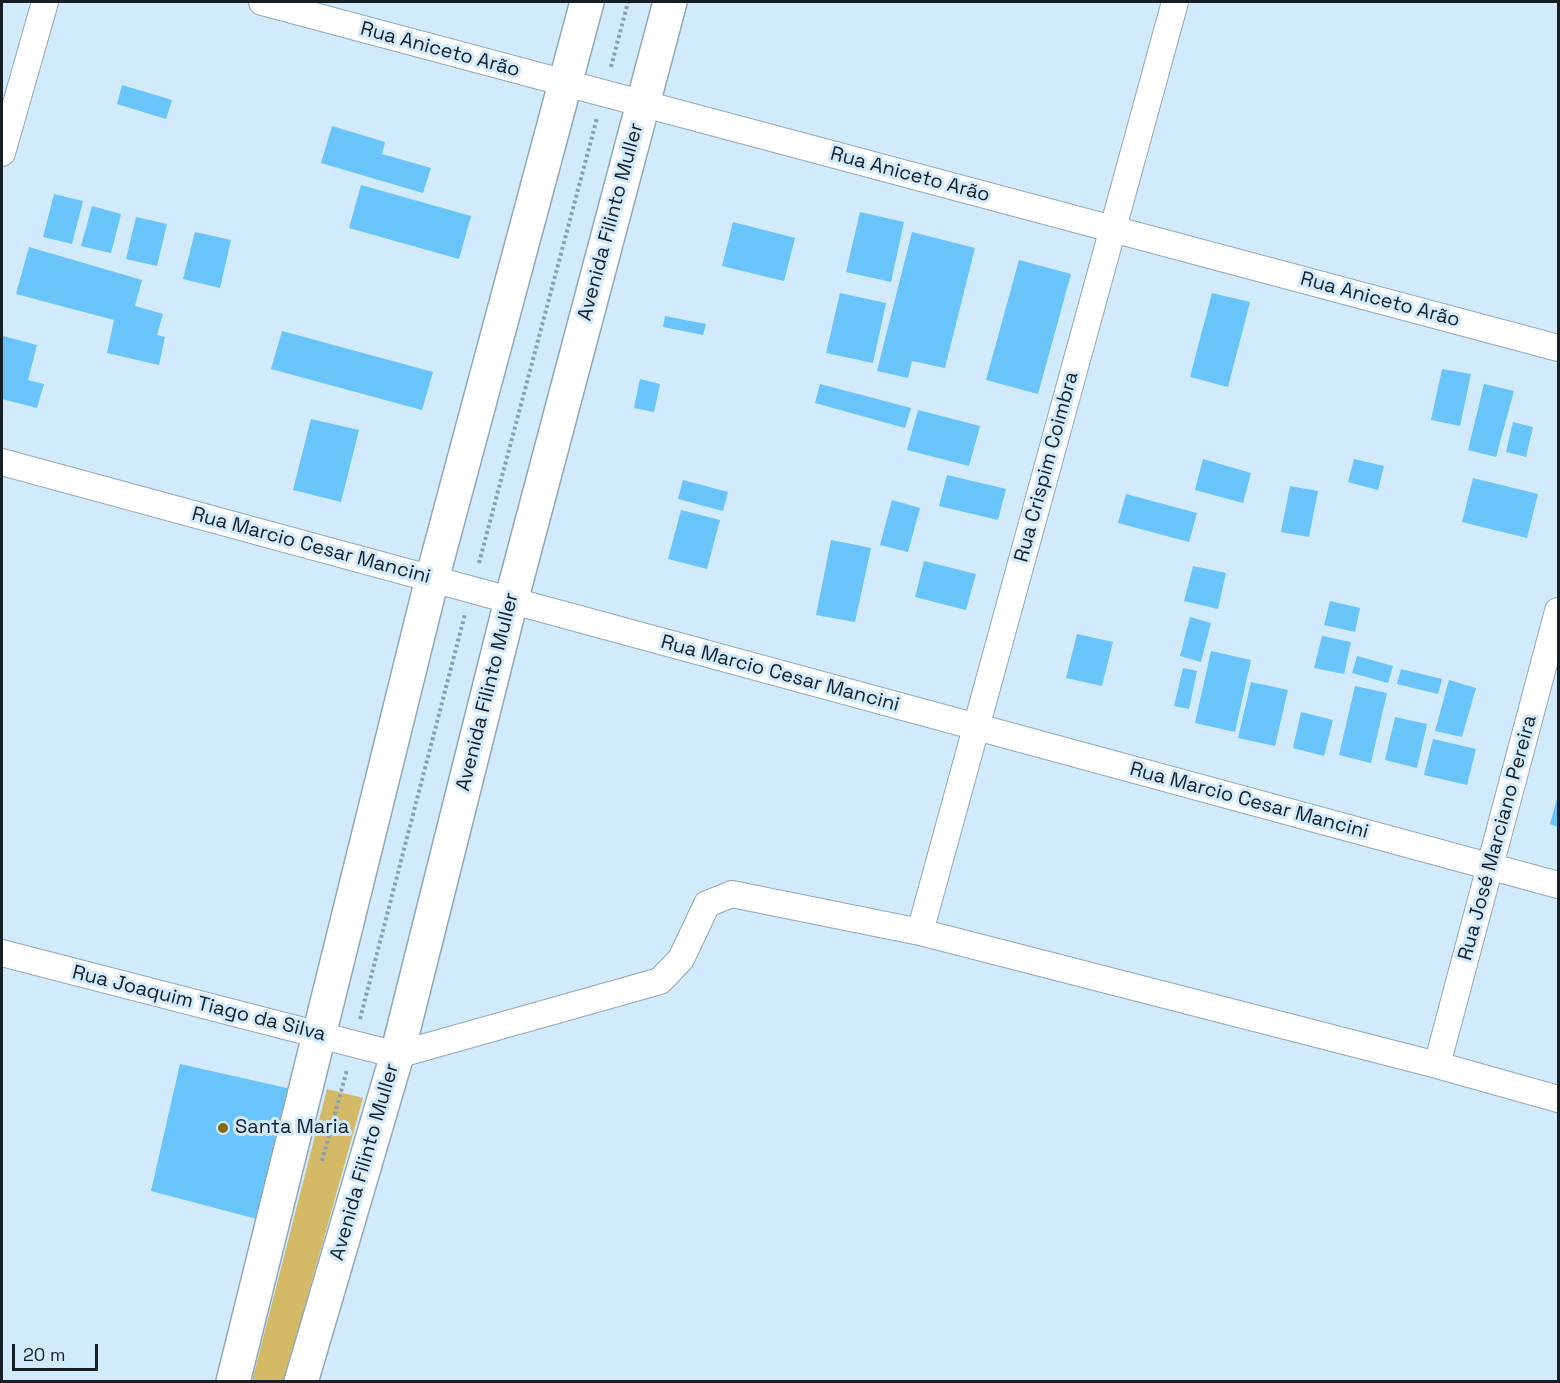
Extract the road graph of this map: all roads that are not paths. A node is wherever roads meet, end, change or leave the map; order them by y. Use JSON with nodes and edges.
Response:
{"nodes":[{"id":1,"x":45,"y":2,"type":"edge"},
{"id":2,"x":262,"y":2,"type":"edge"},
{"id":3,"x":587,"y":2,"type":"edge"},
{"id":4,"x":670,"y":2,"type":"edge"},
{"id":5,"x":1175,"y":2,"type":"edge"},
{"id":6,"x":565,"y":83,"type":"junction"},
{"id":7,"x":643,"y":104,"type":"junction"},
{"id":8,"x":2,"y":153,"type":"edge"},
{"id":9,"x":1112,"y":229,"type":"junction"},
{"id":10,"x":1558,"y":348,"type":"edge"},
{"id":11,"x":2,"y":462,"type":"edge"},
{"id":12,"x":432,"y":579,"type":"junction"},
{"id":13,"x":511,"y":601,"type":"junction"},
{"id":14,"x":1558,"y":611,"type":"edge"},
{"id":15,"x":976,"y":727,"type":"junction"},
{"id":16,"x":1490,"y":867,"type":"junction"},
{"id":17,"x":1558,"y":885,"type":"edge"},
{"id":18,"x":920,"y":932,"type":"junction"},
{"id":19,"x":2,"y":953,"type":"edge"},
{"id":20,"x":319,"y":1035,"type":"junction"},
{"id":21,"x":397,"y":1055,"type":"junction"},
{"id":22,"x":1437,"y":1065,"type":"junction"},
{"id":23,"x":1558,"y":1099,"type":"edge"},
{"id":24,"x":233,"y":1382,"type":"edge"},
{"id":25,"x":301,"y":1382,"type":"edge"}],
"edges":[{"from":1,"to":8,"type":"street"},
{"from":2,"to":6,"type":"street","name":"Rua Aniceto Arão"},
{"from":3,"to":6,"type":"main road"},
{"from":4,"to":7,"type":"main road","name":"Avenida Filinto Muller"},
{"from":5,"to":9,"type":"street","name":"Rua Crispim Coimbra"},
{"from":6,"to":7,"type":"street","name":"Rua Aniceto Arão"},
{"from":6,"to":12,"type":"main road"},
{"from":7,"to":9,"type":"street","name":"Rua Aniceto Arão"},
{"from":7,"to":13,"type":"main road","name":"Avenida Filinto Muller"},
{"from":9,"to":10,"type":"street","name":"Rua Aniceto Arão"},
{"from":9,"to":15,"type":"street","name":"Rua Crispim Coimbra"},
{"from":11,"to":12,"type":"street","name":"Rua Marcio Cesar Mancini"},
{"from":12,"to":13,"type":"street","name":"Rua Marcio Cesar Mancini"},
{"from":12,"to":20,"type":"main road"},
{"from":13,"to":15,"type":"street","name":"Rua Marcio Cesar Mancini"},
{"from":13,"to":21,"type":"main road","name":"Avenida Filinto Muller"},
{"from":14,"to":16,"type":"street","name":"Rua José Marciano Pereira"},
{"from":15,"to":16,"type":"street","name":"Rua Marcio Cesar Mancini"},
{"from":15,"to":18,"type":"street","name":"Rua Crispim Coimbra"},
{"from":16,"to":17,"type":"street","name":"Rua Marcio Cesar Mancini"},
{"from":16,"to":22,"type":"street","name":"Rua José Marciano Pereira"},
{"from":18,"to":21,"type":"street"},
{"from":18,"to":22,"type":"street"},
{"from":19,"to":20,"type":"street","name":"Rua Joaquim Tiago da Silva"},
{"from":20,"to":21,"type":"street","name":"Rua Joaquim Tiago da Silva"},
{"from":20,"to":24,"type":"main road"},
{"from":21,"to":25,"type":"main road","name":"Avenida Filinto Muller"},
{"from":22,"to":23,"type":"street"}]}
